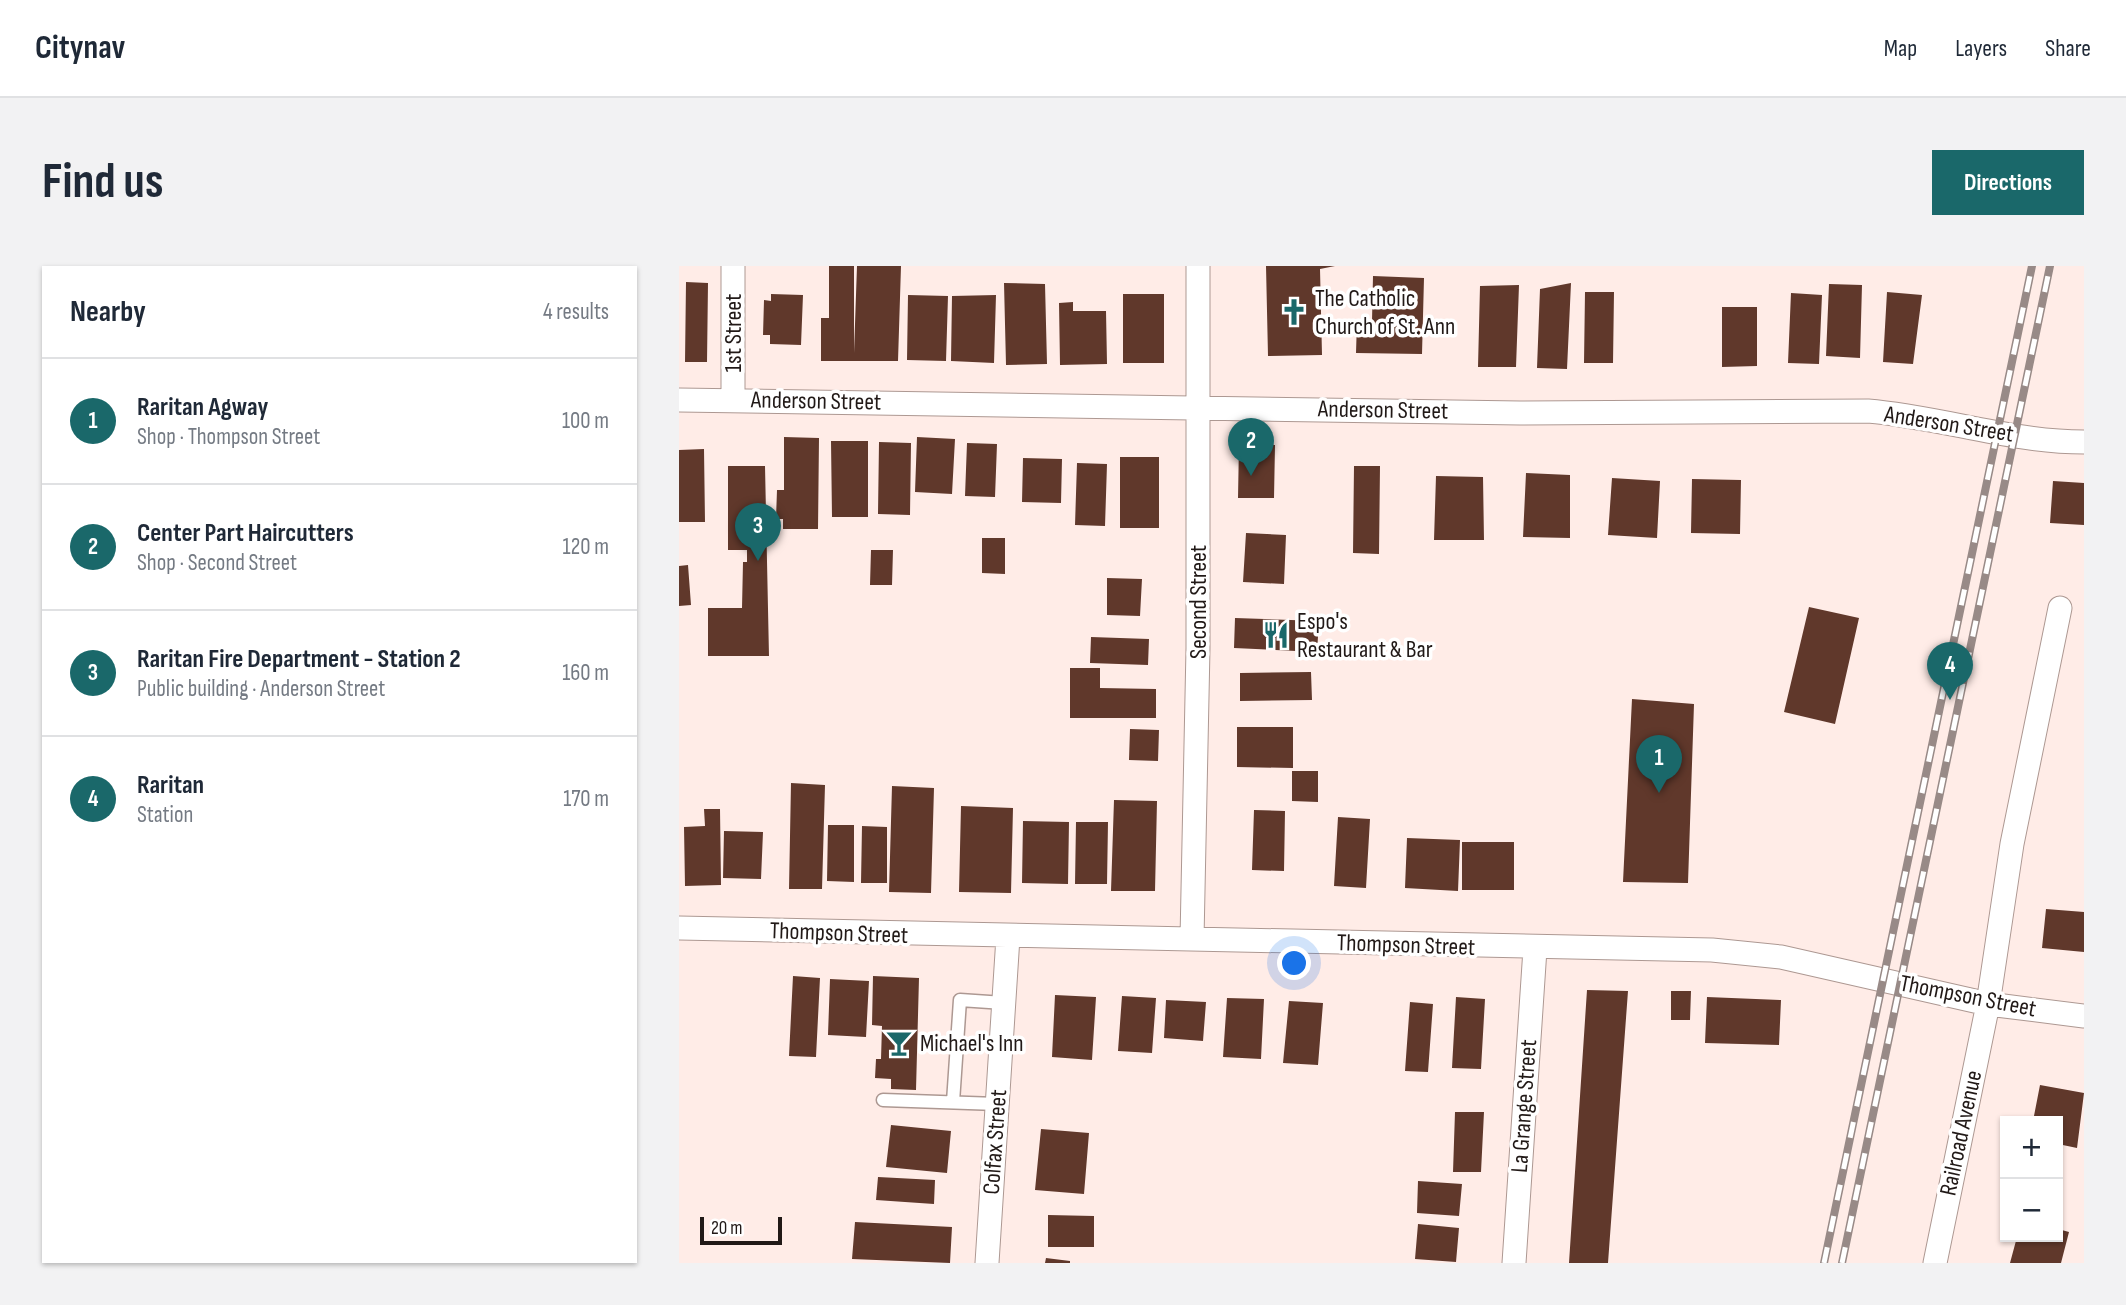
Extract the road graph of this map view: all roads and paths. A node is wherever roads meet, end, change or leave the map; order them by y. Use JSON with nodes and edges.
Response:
{"nodes":[{"id":1,"x":733,"y":266,"type":"edge"},
{"id":2,"x":1198,"y":266,"type":"edge"},
{"id":3,"x":679,"y":400,"type":"edge"},
{"id":4,"x":733,"y":400,"type":"junction"},
{"id":5,"x":1199,"y":406,"type":"junction"},
{"id":6,"x":2084,"y":442,"type":"edge"},
{"id":7,"x":2060,"y":608,"type":"dead end"},
{"id":8,"x":679,"y":928,"type":"edge"},
{"id":9,"x":1008,"y":937,"type":"junction"},
{"id":10,"x":1192,"y":939,"type":"junction"},
{"id":11,"x":1535,"y":949,"type":"junction"},
{"id":12,"x":1004,"y":1003,"type":"junction"},
{"id":13,"x":1988,"y":1003,"type":"junction"},
{"id":14,"x":2084,"y":1016,"type":"edge"},
{"id":15,"x":883,"y":1100,"type":"dead end"},
{"id":16,"x":953,"y":1102,"type":"junction"},
{"id":17,"x":997,"y":1104,"type":"junction"},
{"id":18,"x":987,"y":1263,"type":"edge"},
{"id":19,"x":1514,"y":1263,"type":"edge"},
{"id":20,"x":1935,"y":1263,"type":"edge"}],
"edges":[{"from":1,"to":4,"type":"street","name":"1st Street"},
{"from":2,"to":5,"type":"street","name":"Second Street"},
{"from":3,"to":4,"type":"street","name":"Anderson Street"},
{"from":4,"to":5,"type":"street","name":"Anderson Street"},
{"from":5,"to":6,"type":"street","name":"Anderson Street"},
{"from":5,"to":10,"type":"street","name":"Second Street"},
{"from":7,"to":13,"type":"street","name":"Railroad Avenue"},
{"from":8,"to":9,"type":"street","name":"Thompson Street"},
{"from":9,"to":10,"type":"street","name":"Thompson Street"},
{"from":9,"to":12,"type":"street","name":"Colfax Street"},
{"from":10,"to":11,"type":"street","name":"Thompson Street"},
{"from":11,"to":13,"type":"street","name":"Thompson Street"},
{"from":11,"to":19,"type":"street","name":"La Grange Street"},
{"from":12,"to":16,"type":"lane"},
{"from":12,"to":17,"type":"street","name":"Colfax Street"},
{"from":13,"to":14,"type":"street","name":"Thompson Street"},
{"from":13,"to":20,"type":"street","name":"Railroad Avenue"},
{"from":15,"to":16,"type":"lane"},
{"from":16,"to":17,"type":"lane"},
{"from":17,"to":18,"type":"street","name":"Colfax Street"}]}
